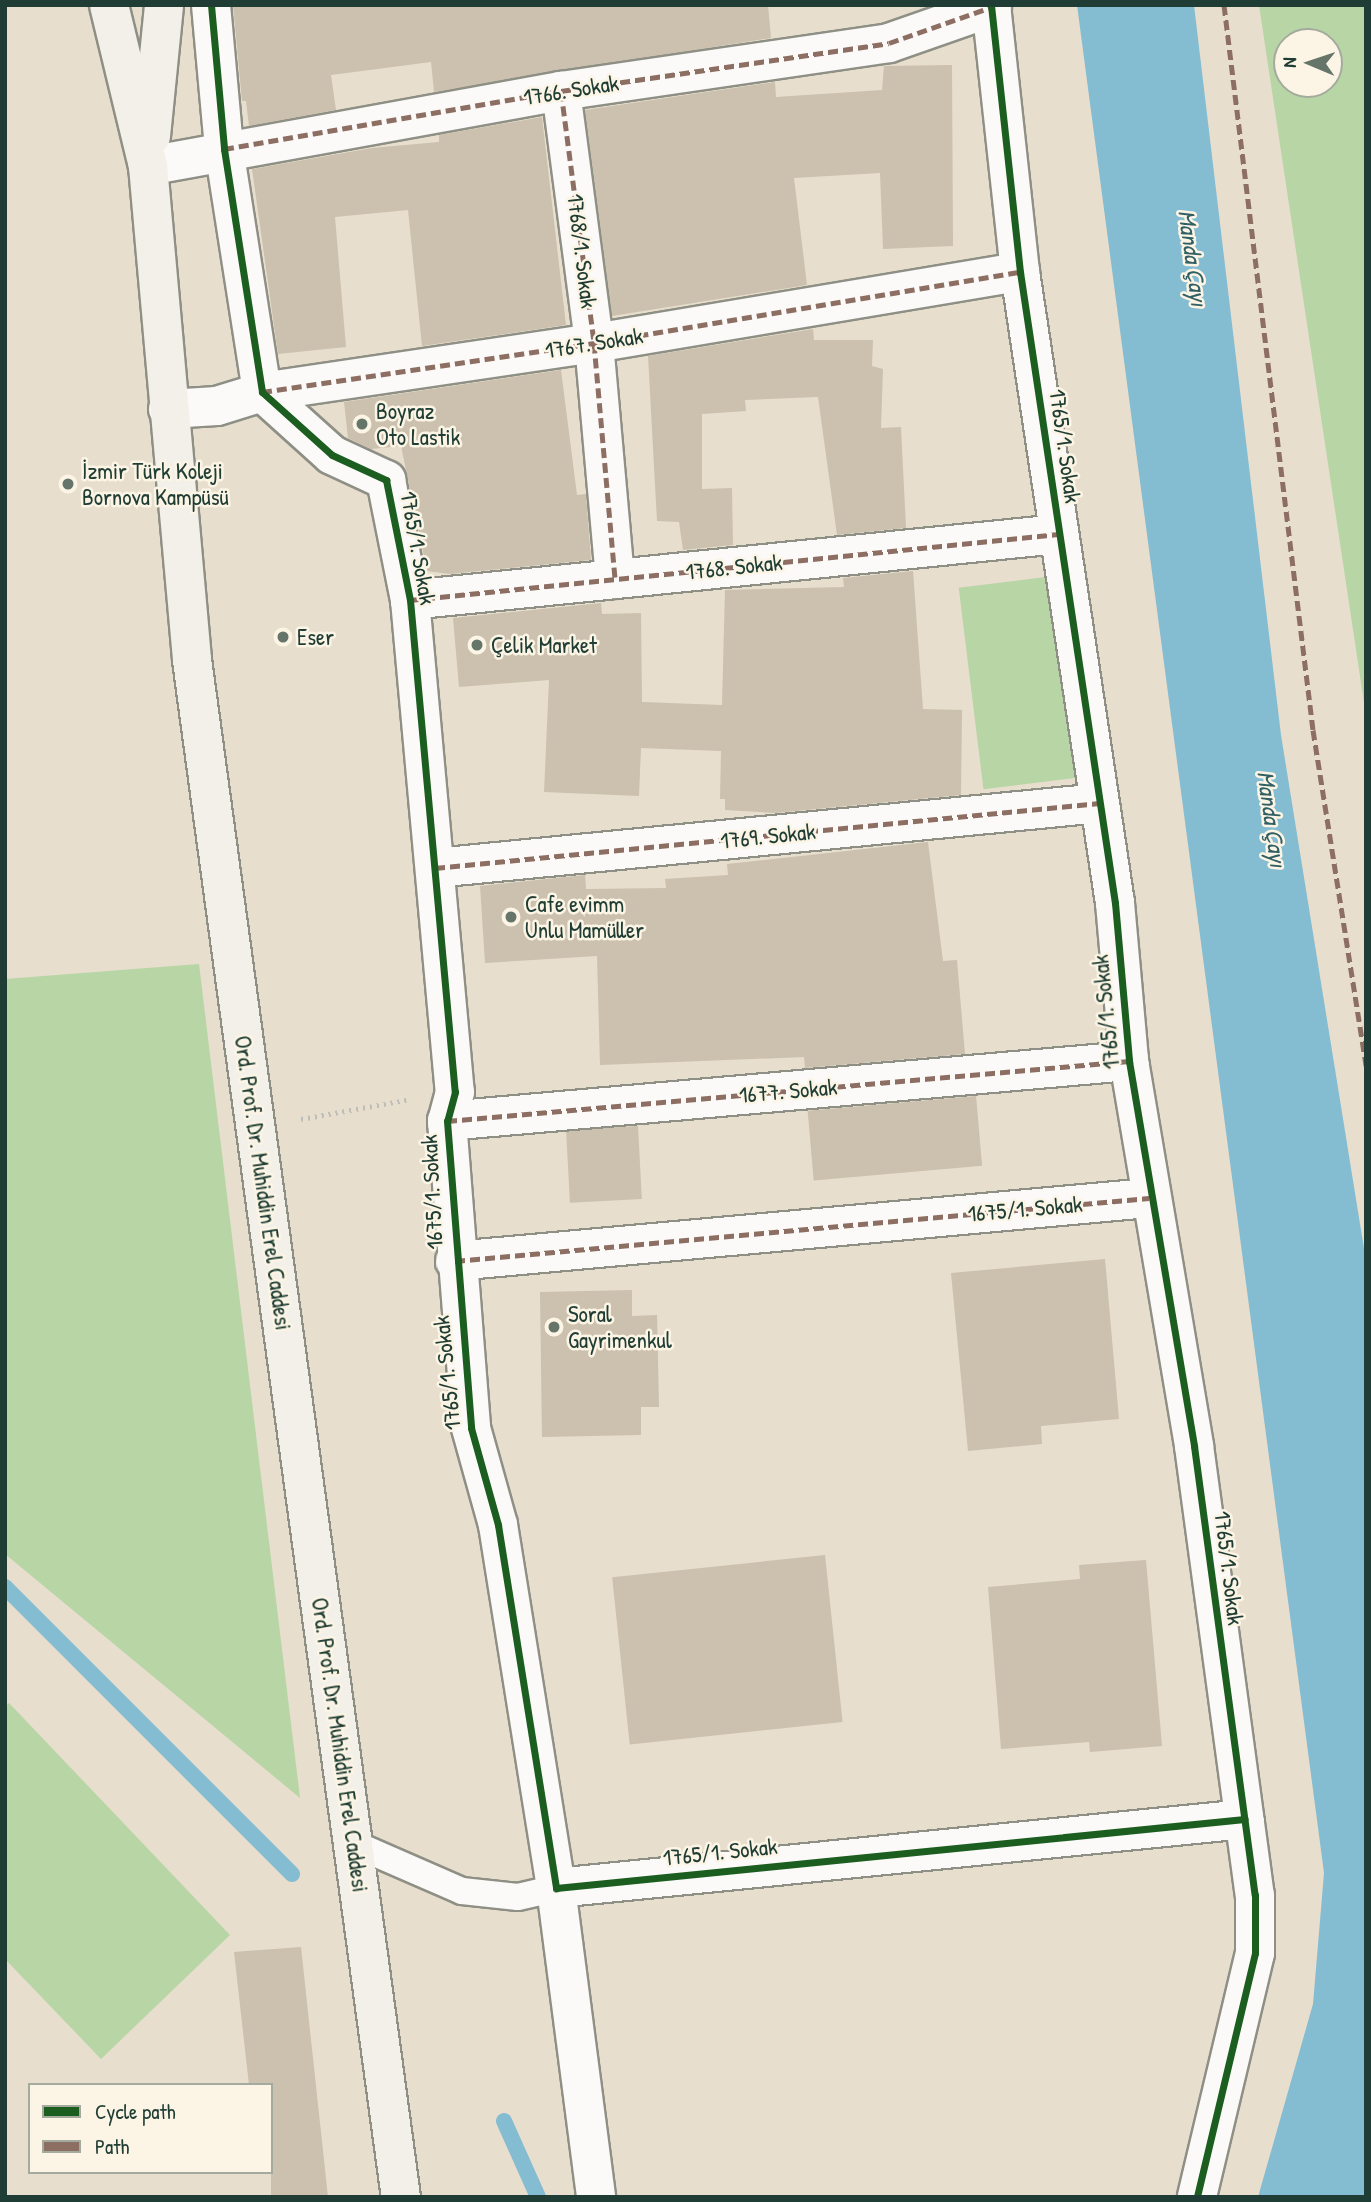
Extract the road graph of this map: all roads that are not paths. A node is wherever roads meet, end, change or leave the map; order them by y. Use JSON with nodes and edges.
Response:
{"nodes":[{"id":1,"x":109,"y":5,"type":"edge"},
{"id":2,"x":164,"y":5,"type":"edge"},
{"id":3,"x":211,"y":5,"type":"edge"},
{"id":4,"x":991,"y":6,"type":"edge"},
{"id":5,"x":561,"y":91,"type":"junction"},
{"id":6,"x":224,"y":149,"type":"junction"},
{"id":7,"x":148,"y":166,"type":"junction"},
{"id":8,"x":1020,"y":272,"type":"junction"},
{"id":9,"x":594,"y":343,"type":"junction"},
{"id":10,"x":261,"y":392,"type":"junction"},
{"id":11,"x":167,"y":410,"type":"junction"},
{"id":12,"x":1059,"y":534,"type":"junction"},
{"id":13,"x":615,"y":579,"type":"junction"},
{"id":14,"x":410,"y":600,"type":"junction"},
{"id":15,"x":1100,"y":803,"type":"junction"},
{"id":16,"x":435,"y":868,"type":"junction"},
{"id":17,"x":1129,"y":1061,"type":"junction"},
{"id":18,"x":451,"y":1106,"type":"junction"},
{"id":19,"x":1149,"y":1198,"type":"junction"},
{"id":20,"x":455,"y":1261,"type":"junction"},
{"id":21,"x":1245,"y":1819,"type":"junction"},
{"id":22,"x":354,"y":1844,"type":"junction"},
{"id":23,"x":556,"y":1888,"type":"junction"},
{"id":24,"x":401,"y":2197,"type":"edge"},
{"id":25,"x":596,"y":2197,"type":"edge"},
{"id":26,"x":1198,"y":2197,"type":"edge"}],
"edges":[{"from":1,"to":7,"type":"main road","name":"Ord. Prof. Dr. Muhiddin Erel Caddesi"},
{"from":2,"to":7,"type":"main road","name":"Ord. Prof. Dr. Muhiddin Erel Caddesi"},
{"from":3,"to":6,"type":"street"},
{"from":4,"to":5,"type":"street","name":"1766. Sokak"},
{"from":4,"to":8,"type":"street","name":"1765/1. Sokak"},
{"from":5,"to":6,"type":"street","name":"1766. Sokak"},
{"from":5,"to":9,"type":"street","name":"1768/1. Sokak"},
{"from":6,"to":7,"type":"street","name":"1766. Sokak"},
{"from":6,"to":10,"type":"street"},
{"from":7,"to":11,"type":"main road","name":"Ord. Prof. Dr. Muhiddin Erel Caddesi"},
{"from":8,"to":9,"type":"street","name":"1767. Sokak"},
{"from":8,"to":12,"type":"street","name":"1765/1. Sokak"},
{"from":9,"to":10,"type":"street","name":"1767. Sokak"},
{"from":9,"to":13,"type":"street","name":"1768/1. Sokak"},
{"from":10,"to":11,"type":"street","name":"1767. Sokak"},
{"from":10,"to":14,"type":"street","name":"1765/1. Sokak"},
{"from":11,"to":22,"type":"main road","name":"Ord. Prof. Dr. Muhiddin Erel Caddesi"},
{"from":12,"to":13,"type":"street","name":"1768. Sokak"},
{"from":12,"to":15,"type":"street","name":"1765/1. Sokak"},
{"from":13,"to":14,"type":"street","name":"1768. Sokak"},
{"from":14,"to":16,"type":"street","name":"1765/1. Sokak"},
{"from":15,"to":16,"type":"street","name":"1769. Sokak"},
{"from":15,"to":17,"type":"street","name":"1765/1. Sokak"},
{"from":16,"to":18,"type":"street","name":"1765/1. Sokak"},
{"from":17,"to":18,"type":"street","name":"1677. Sokak"},
{"from":17,"to":19,"type":"street","name":"1765/1. Sokak"},
{"from":18,"to":20,"type":"street","name":"1675/1. Sokak"},
{"from":19,"to":20,"type":"street","name":"1675/1. Sokak"},
{"from":19,"to":21,"type":"street","name":"1765/1. Sokak"},
{"from":20,"to":23,"type":"street","name":"1765/1. Sokak"},
{"from":21,"to":23,"type":"street","name":"1765/1. Sokak"},
{"from":21,"to":26,"type":"street"},
{"from":22,"to":23,"type":"lane"},
{"from":22,"to":24,"type":"main road","name":"Ord. Prof. Dr. Muhiddin Erel Caddesi"},
{"from":23,"to":25,"type":"street"}]}
